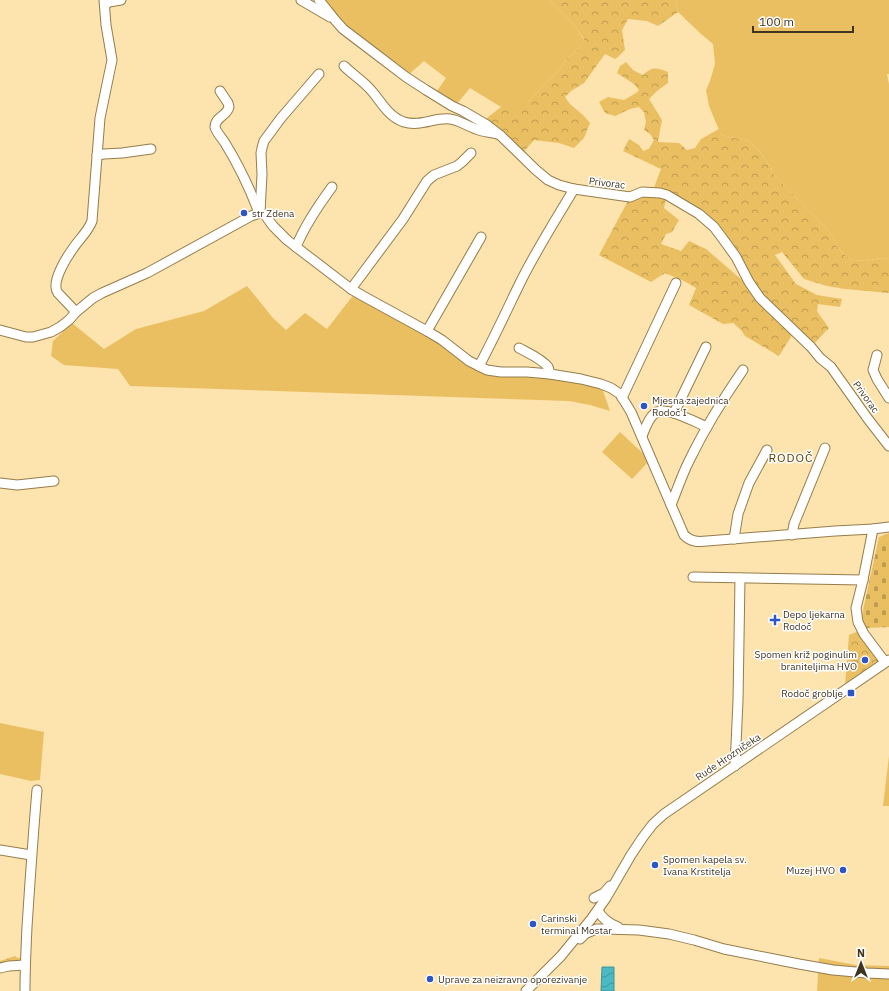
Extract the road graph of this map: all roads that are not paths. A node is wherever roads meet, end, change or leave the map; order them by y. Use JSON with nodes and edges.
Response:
{"nodes":[{"id":1,"x":121,"y":0,"type":"edge"},
{"id":2,"x":301,"y":0,"type":"edge"},
{"id":3,"x":319,"y":0,"type":"edge"},
{"id":4,"x":104,"y":3,"type":"edge"},
{"id":5,"x":335,"y":20,"type":"junction"},
{"id":6,"x":344,"y":66,"type":"dead end"},
{"id":7,"x":319,"y":74,"type":"dead end"},
{"id":8,"x":220,"y":91,"type":"dead end"},
{"id":9,"x":500,"y":135,"type":"junction"},
{"id":10,"x":151,"y":149,"type":"dead end"},
{"id":11,"x":471,"y":153,"type":"dead end"},
{"id":12,"x":97,"y":155,"type":"junction"},
{"id":13,"x":332,"y":187,"type":"dead end"},
{"id":14,"x":574,"y":190,"type":"junction"},
{"id":15,"x":260,"y":213,"type":"junction"},
{"id":16,"x":481,"y":237,"type":"dead end"},
{"id":17,"x":296,"y":247,"type":"junction"},
{"id":18,"x":676,"y":283,"type":"dead end"},
{"id":19,"x":351,"y":289,"type":"junction"},
{"id":20,"x":76,"y":312,"type":"junction"},
{"id":21,"x":0,"y":330,"type":"edge"},
{"id":22,"x":427,"y":331,"type":"junction"},
{"id":23,"x":706,"y":347,"type":"dead end"},
{"id":24,"x":519,"y":348,"type":"dead end"},
{"id":25,"x":877,"y":355,"type":"dead end"},
{"id":26,"x":478,"y":366,"type":"junction"},
{"id":27,"x":743,"y":370,"type":"dead end"},
{"id":28,"x":550,"y":374,"type":"junction"},
{"id":29,"x":622,"y":398,"type":"junction"},
{"id":30,"x":889,"y":398,"type":"edge"},
{"id":31,"x":674,"y":413,"type":"junction"},
{"id":32,"x":707,"y":427,"type":"junction"},
{"id":33,"x":642,"y":436,"type":"junction"},
{"id":34,"x":889,"y":446,"type":"edge"},
{"id":35,"x":825,"y":448,"type":"dead end"},
{"id":36,"x":767,"y":450,"type":"dead end"},
{"id":37,"x":54,"y":481,"type":"dead end"},
{"id":38,"x":0,"y":483,"type":"edge"},
{"id":39,"x":671,"y":505,"type":"junction"},
{"id":40,"x":889,"y":527,"type":"edge"},
{"id":41,"x":873,"y":529,"type":"junction"},
{"id":42,"x":792,"y":535,"type":"junction"},
{"id":43,"x":734,"y":539,"type":"junction"},
{"id":44,"x":693,"y":577,"type":"dead end"},
{"id":45,"x":740,"y":578,"type":"junction"},
{"id":46,"x":863,"y":580,"type":"junction"},
{"id":47,"x":887,"y":661,"type":"edge"},
{"id":48,"x":735,"y":766,"type":"junction"},
{"id":49,"x":38,"y":790,"type":"dead end"},
{"id":50,"x":0,"y":850,"type":"edge"},
{"id":51,"x":31,"y":855,"type":"junction"},
{"id":52,"x":617,"y":880,"type":"junction"},
{"id":53,"x":594,"y":898,"type":"dead end"},
{"id":54,"x":595,"y":915,"type":"junction"},
{"id":55,"x":604,"y":929,"type":"junction"},
{"id":56,"x":623,"y":930,"type":"junction"},
{"id":57,"x":564,"y":953,"type":"junction"},
{"id":58,"x":25,"y":965,"type":"junction"},
{"id":59,"x":0,"y":968,"type":"edge"},
{"id":60,"x":889,"y":974,"type":"edge"},
{"id":61,"x":25,"y":991,"type":"edge"},
{"id":62,"x":526,"y":991,"type":"edge"}],
"edges":[{"from":1,"to":4,"type":"street"},
{"from":2,"to":5,"type":"street"},
{"from":3,"to":5,"type":"street","name":"Privorac"},
{"from":4,"to":12,"type":"street"},
{"from":5,"to":9,"type":"street","name":"Privorac"},
{"from":6,"to":9,"type":"street"},
{"from":7,"to":15,"type":"street"},
{"from":8,"to":15,"type":"street"},
{"from":9,"to":14,"type":"street","name":"Privorac"},
{"from":10,"to":12,"type":"street"},
{"from":11,"to":19,"type":"street"},
{"from":12,"to":20,"type":"street"},
{"from":13,"to":17,"type":"street"},
{"from":14,"to":26,"type":"street"},
{"from":14,"to":34,"type":"street","name":"Privorac"},
{"from":15,"to":17,"type":"street"},
{"from":15,"to":20,"type":"street"},
{"from":16,"to":22,"type":"street"},
{"from":17,"to":19,"type":"street"},
{"from":18,"to":29,"type":"street"},
{"from":19,"to":22,"type":"street"},
{"from":20,"to":21,"type":"street"},
{"from":22,"to":26,"type":"street"},
{"from":23,"to":31,"type":"street"},
{"from":24,"to":28,"type":"street"},
{"from":25,"to":30,"type":"street"},
{"from":26,"to":28,"type":"street"},
{"from":27,"to":32,"type":"street"},
{"from":28,"to":29,"type":"street"},
{"from":29,"to":33,"type":"street"},
{"from":31,"to":32,"type":"street"},
{"from":31,"to":33,"type":"street"},
{"from":32,"to":39,"type":"street"},
{"from":33,"to":39,"type":"street"},
{"from":35,"to":42,"type":"street"},
{"from":36,"to":43,"type":"street"},
{"from":37,"to":38,"type":"street"},
{"from":39,"to":43,"type":"street"},
{"from":40,"to":41,"type":"street"},
{"from":41,"to":42,"type":"street"},
{"from":41,"to":46,"type":"street"},
{"from":42,"to":43,"type":"street"},
{"from":44,"to":45,"type":"street"},
{"from":45,"to":46,"type":"street"},
{"from":45,"to":48,"type":"street"},
{"from":46,"to":47,"type":"street"},
{"from":47,"to":48,"type":"street","name":"Rude Hrozničeka"},
{"from":48,"to":52,"type":"street","name":"Rude Hrozničeka"},
{"from":49,"to":51,"type":"street"},
{"from":50,"to":51,"type":"street"},
{"from":51,"to":58,"type":"street"},
{"from":52,"to":53,"type":"street"},
{"from":52,"to":54,"type":"street","name":"Rude Hrozničeka"},
{"from":54,"to":55,"type":"street"},
{"from":54,"to":56,"type":"street"},
{"from":54,"to":57,"type":"street","name":"Rude Hrozničeka"},
{"from":55,"to":56,"type":"street"},
{"from":55,"to":57,"type":"street"},
{"from":56,"to":60,"type":"street"},
{"from":57,"to":62,"type":"street"},
{"from":58,"to":59,"type":"street"},
{"from":58,"to":61,"type":"street"}]}
